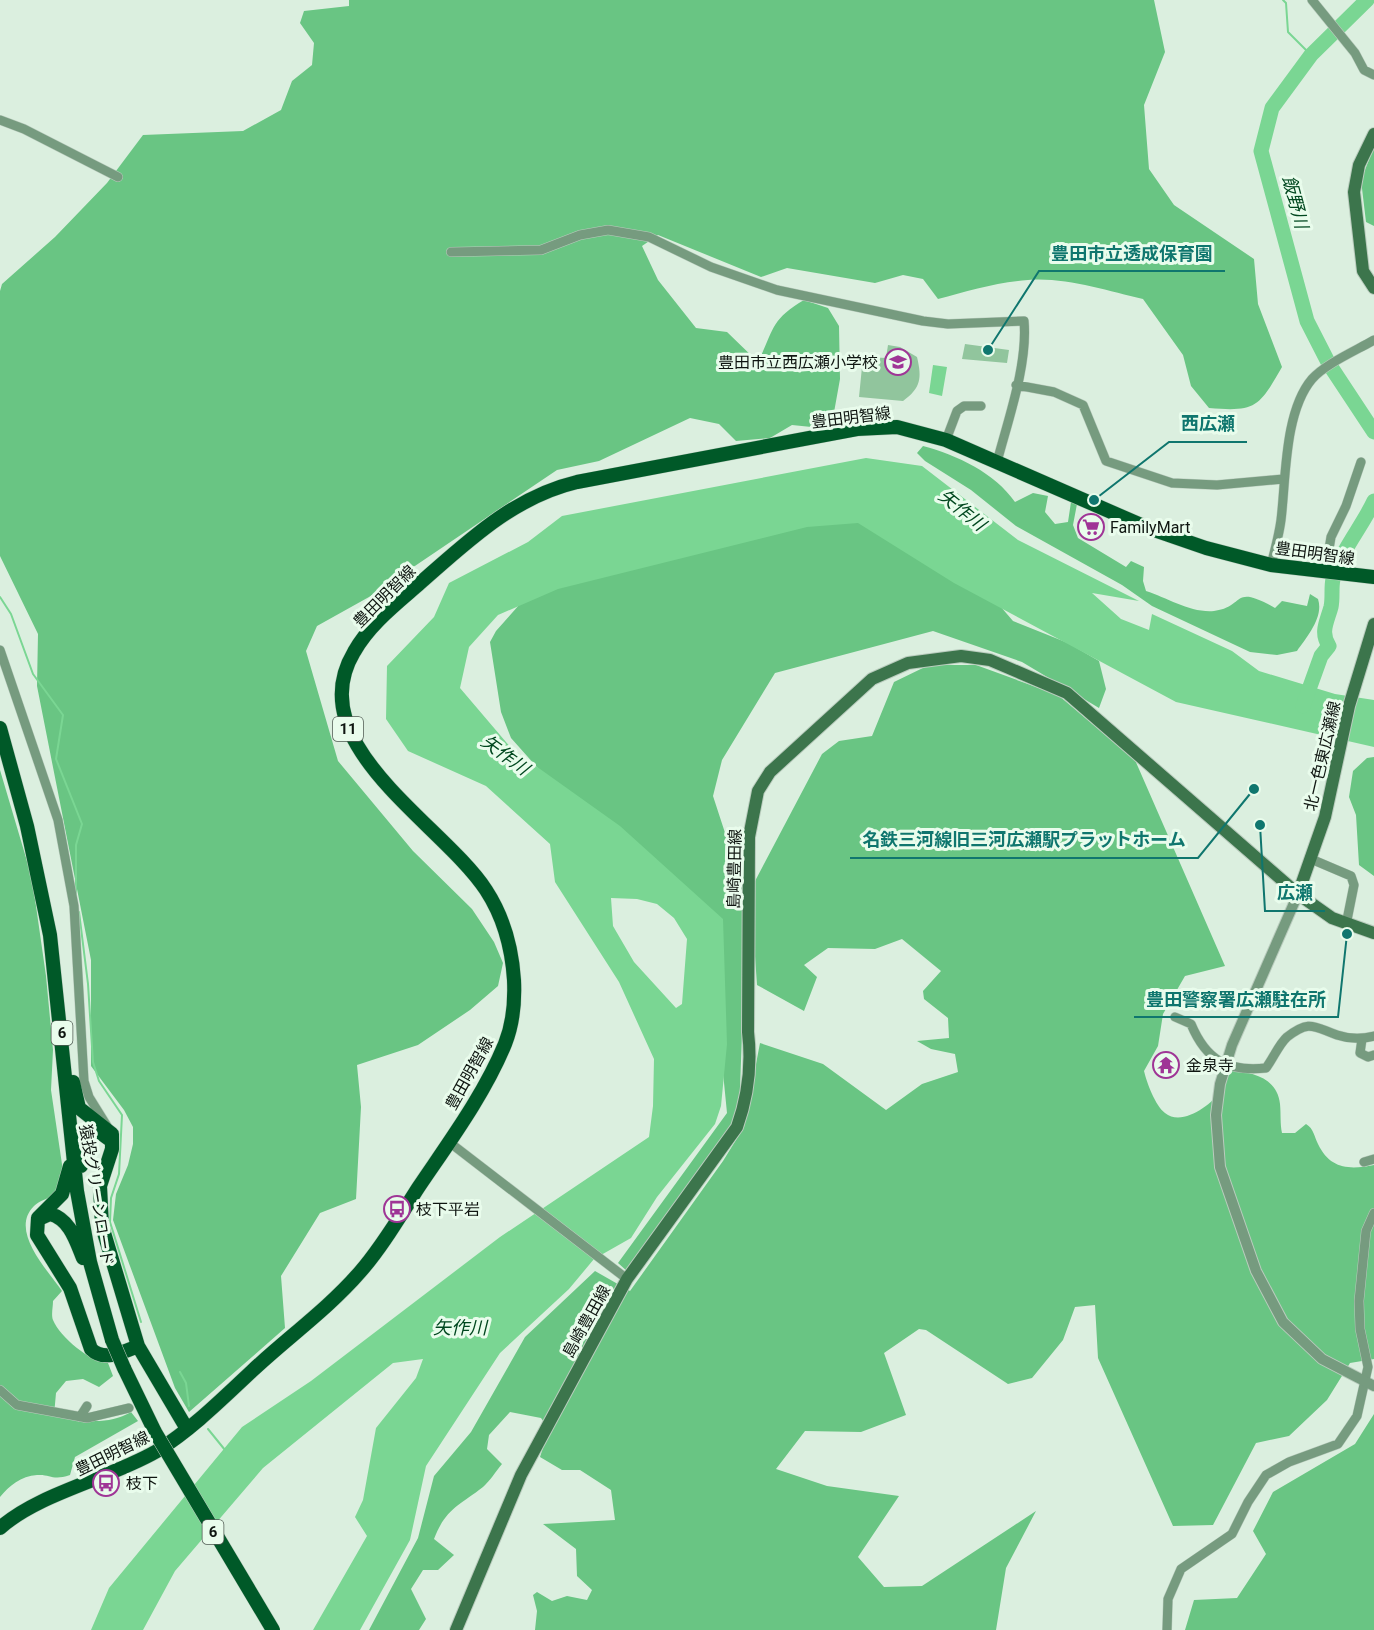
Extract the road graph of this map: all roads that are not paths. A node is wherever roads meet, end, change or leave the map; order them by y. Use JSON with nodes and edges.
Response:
{"nodes":[{"id":1,"x":1312,"y":0,"type":"edge"},
{"id":2,"x":1374,"y":75,"type":"edge"},
{"id":3,"x":0,"y":120,"type":"edge"},
{"id":4,"x":1374,"y":134,"type":"edge"},
{"id":5,"x":118,"y":177,"type":"dead end"},
{"id":6,"x":452,"y":252,"type":"dead end"},
{"id":7,"x":1374,"y":288,"type":"edge"},
{"id":8,"x":1374,"y":340,"type":"edge"},
{"id":9,"x":1016,"y":385,"type":"junction"},
{"id":10,"x":981,"y":406,"type":"dead end"},
{"id":11,"x":946,"y":440,"type":"junction"},
{"id":12,"x":997,"y":462,"type":"junction"},
{"id":13,"x":1361,"y":462,"type":"dead end"},
{"id":14,"x":1282,"y":479,"type":"junction"},
{"id":15,"x":1271,"y":565,"type":"junction"},
{"id":16,"x":1327,"y":573,"type":"junction"},
{"id":17,"x":1370,"y":577,"type":"edge"},
{"id":18,"x":1374,"y":624,"type":"edge"},
{"id":19,"x":0,"y":650,"type":"edge"},
{"id":20,"x":0,"y":728,"type":"edge"},
{"id":21,"x":1311,"y":859,"type":"junction"},
{"id":22,"x":1298,"y":894,"type":"junction"},
{"id":23,"x":1346,"y":925,"type":"junction"},
{"id":24,"x":1374,"y":933,"type":"edge"},
{"id":25,"x":51,"y":935,"type":"junction"},
{"id":26,"x":1175,"y":1017,"type":"dead end"},
{"id":27,"x":1374,"y":1036,"type":"edge"},
{"id":28,"x":1362,"y":1039,"type":"junction"},
{"id":29,"x":1374,"y":1055,"type":"edge"},
{"id":30,"x":1227,"y":1063,"type":"junction"},
{"id":31,"x":109,"y":1130,"type":"junction"},
{"id":32,"x":449,"y":1142,"type":"junction"},
{"id":33,"x":72,"y":1151,"type":"junction"},
{"id":34,"x":109,"y":1155,"type":"junction"},
{"id":35,"x":1374,"y":1213,"type":"edge"},
{"id":36,"x":36,"y":1223,"type":"junction"},
{"id":37,"x":90,"y":1262,"type":"junction"},
{"id":38,"x":624,"y":1277,"type":"junction"},
{"id":39,"x":98,"y":1296,"type":"junction"},
{"id":40,"x":138,"y":1346,"type":"junction"},
{"id":41,"x":1370,"y":1384,"type":"edge"},
{"id":42,"x":0,"y":1390,"type":"edge"},
{"id":43,"x":87,"y":1406,"type":"dead end"},
{"id":44,"x":129,"y":1408,"type":"dead end"},
{"id":45,"x":80,"y":1417,"type":"junction"},
{"id":46,"x":187,"y":1429,"type":"junction"},
{"id":47,"x":0,"y":1528,"type":"edge"},
{"id":48,"x":273,"y":1630,"type":"edge"},
{"id":49,"x":456,"y":1630,"type":"edge"},
{"id":50,"x":1167,"y":1630,"type":"edge"}],
"edges":[{"from":1,"to":2,"type":"street"},
{"from":3,"to":5,"type":"street"},
{"from":4,"to":7,"type":"main road"},
{"from":6,"to":9,"type":"street"},
{"from":8,"to":14,"type":"street"},
{"from":9,"to":12,"type":"street"},
{"from":9,"to":14,"type":"street"},
{"from":10,"to":11,"type":"street"},
{"from":11,"to":12,"type":"main road","name":"豊田明智線","number":"11"},
{"from":11,"to":32,"type":"main road","name":"豊田明智線","number":"11"},
{"from":12,"to":15,"type":"main road","name":"豊田明智線","number":"11"},
{"from":13,"to":16,"type":"street"},
{"from":14,"to":15,"type":"street"},
{"from":15,"to":16,"type":"main road","name":"豊田明智線","number":"11"},
{"from":16,"to":17,"type":"main road","name":"豊田明智線","number":"11"},
{"from":18,"to":21,"type":"main road","name":"北一色東広瀬線"},
{"from":19,"to":31,"type":"street"},
{"from":20,"to":25,"type":"main road","name":"猿投グリーンロード","number":"6"},
{"from":21,"to":22,"type":"main road","name":"北一色東広瀬線"},
{"from":21,"to":23,"type":"street"},
{"from":22,"to":23,"type":"main road","name":"島崎豊田線"},
{"from":22,"to":30,"type":"street"},
{"from":22,"to":38,"type":"main road","name":"島崎豊田線"},
{"from":23,"to":24,"type":"main road","name":"島崎豊田線"},
{"from":25,"to":31,"type":"main road"},
{"from":25,"to":33,"type":"main road","name":"猿投グリーンロード","number":"6"},
{"from":26,"to":30,"type":"street"},
{"from":27,"to":28,"type":"street"},
{"from":28,"to":29,"type":"street"},
{"from":28,"to":30,"type":"street"},
{"from":30,"to":41,"type":"street"},
{"from":31,"to":34,"type":"main road"},
{"from":32,"to":38,"type":"street"},
{"from":32,"to":46,"type":"main road","name":"豊田明智線","number":"11"},
{"from":33,"to":36,"type":"main road"},
{"from":33,"to":37,"type":"main road","name":"猿投グリーンロード","number":"6"},
{"from":34,"to":37,"type":"main road"},
{"from":34,"to":40,"type":"main road"},
{"from":35,"to":41,"type":"street"},
{"from":36,"to":39,"type":"main road"},
{"from":36,"to":40,"type":"main road"},
{"from":37,"to":39,"type":"main road","name":"猿投グリーンロード","number":"6"},
{"from":38,"to":49,"type":"main road","name":"島崎豊田線"},
{"from":39,"to":48,"type":"main road","name":"猿投グリーンロード","number":"6","bridge":true},
{"from":40,"to":46,"type":"main road"},
{"from":41,"to":50,"type":"street"},
{"from":42,"to":45,"type":"street"},
{"from":43,"to":45,"type":"street"},
{"from":44,"to":45,"type":"street"},
{"from":46,"to":47,"type":"main road","name":"豊田明智線","number":"11"}]}
